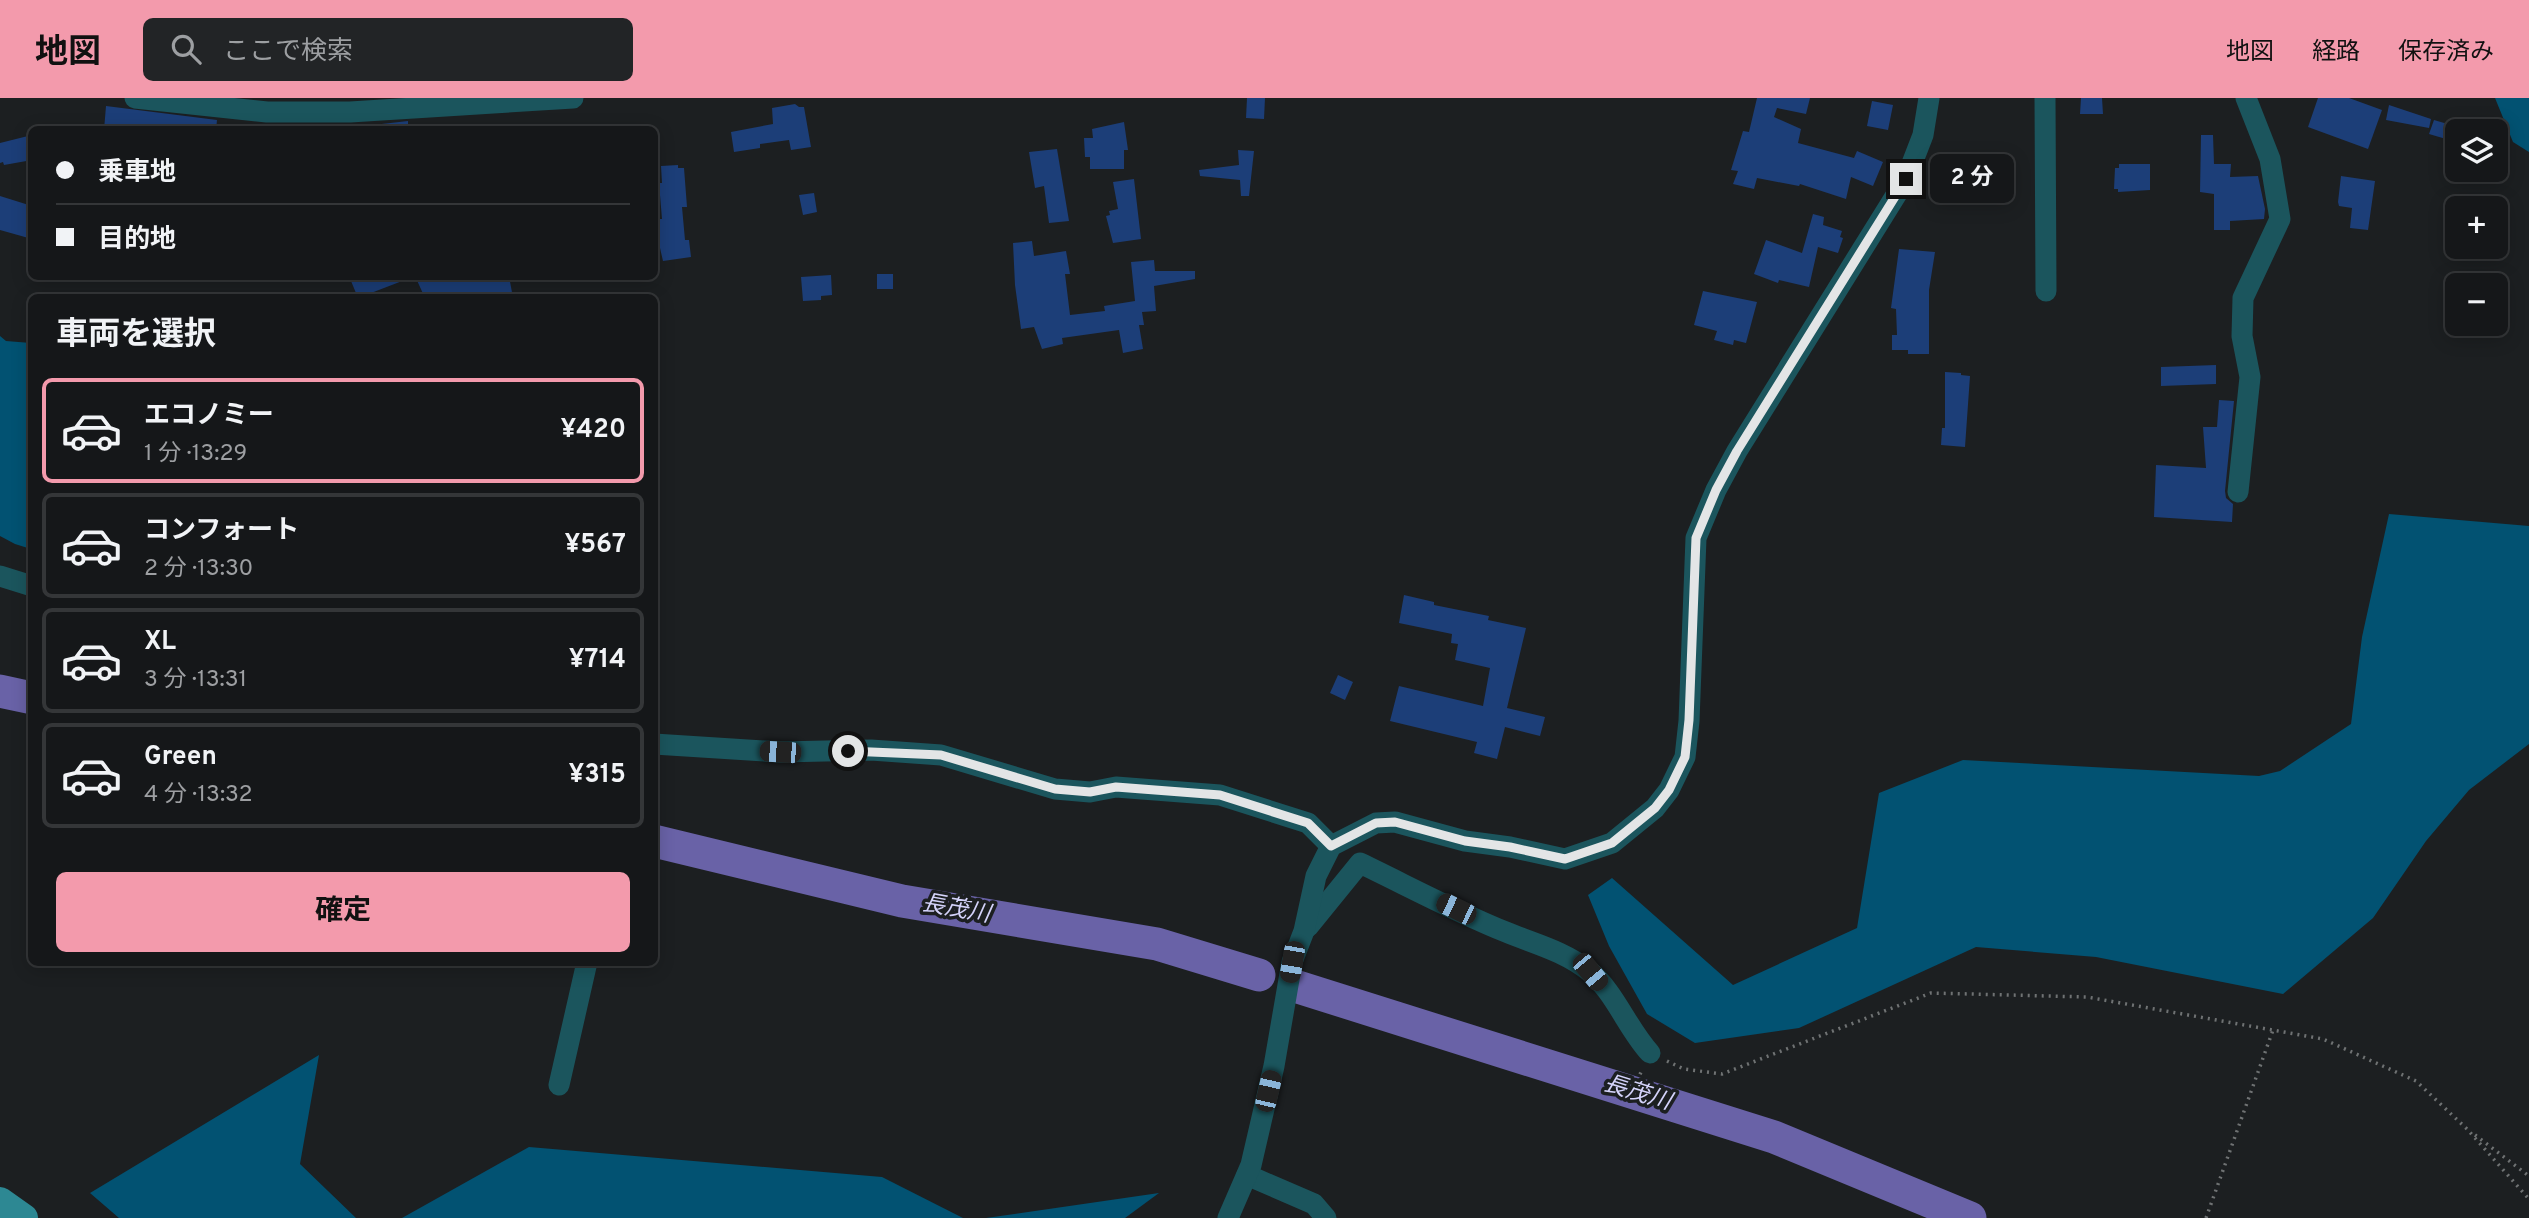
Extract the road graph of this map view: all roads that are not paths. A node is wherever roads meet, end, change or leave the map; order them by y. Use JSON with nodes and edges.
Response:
{"nodes":[{"id":1,"x":135,"y":98,"type":"edge"},
{"id":2,"x":573,"y":98,"type":"edge"},
{"id":3,"x":1929,"y":98,"type":"edge"},
{"id":4,"x":2045,"y":98,"type":"edge"},
{"id":5,"x":2246,"y":98,"type":"edge"},
{"id":6,"x":2046,"y":291,"type":"dead end"},
{"id":7,"x":2238,"y":492,"type":"dead end"},
{"id":8,"x":0,"y":576,"type":"edge"},
{"id":9,"x":28,"y":585,"type":"edge"},
{"id":10,"x":658,"y":744,"type":"edge"},
{"id":11,"x":1331,"y":846,"type":"junction"},
{"id":12,"x":1304,"y":931,"type":"junction"},
{"id":13,"x":586,"y":966,"type":"edge"},
{"id":14,"x":1650,"y":1053,"type":"road end"},
{"id":15,"x":559,"y":1085,"type":"dead end"},
{"id":16,"x":1247,"y":1175,"type":"junction"},
{"id":17,"x":0,"y":1201,"type":"edge"},
{"id":18,"x":24,"y":1218,"type":"edge"},
{"id":19,"x":1228,"y":1218,"type":"edge"},
{"id":20,"x":1326,"y":1218,"type":"edge"}],
"edges":[{"from":1,"to":2,"type":"street"},
{"from":3,"to":11,"type":"street"},
{"from":4,"to":6,"type":"street"},
{"from":5,"to":7,"type":"street"},
{"from":8,"to":9,"type":"street"},
{"from":10,"to":11,"type":"street"},
{"from":11,"to":12,"type":"street"},
{"from":12,"to":14,"type":"street"},
{"from":12,"to":16,"type":"street"},
{"from":13,"to":15,"type":"street"},
{"from":16,"to":19,"type":"street"},
{"from":16,"to":20,"type":"street"},
{"from":17,"to":18,"type":"main road"}]}
